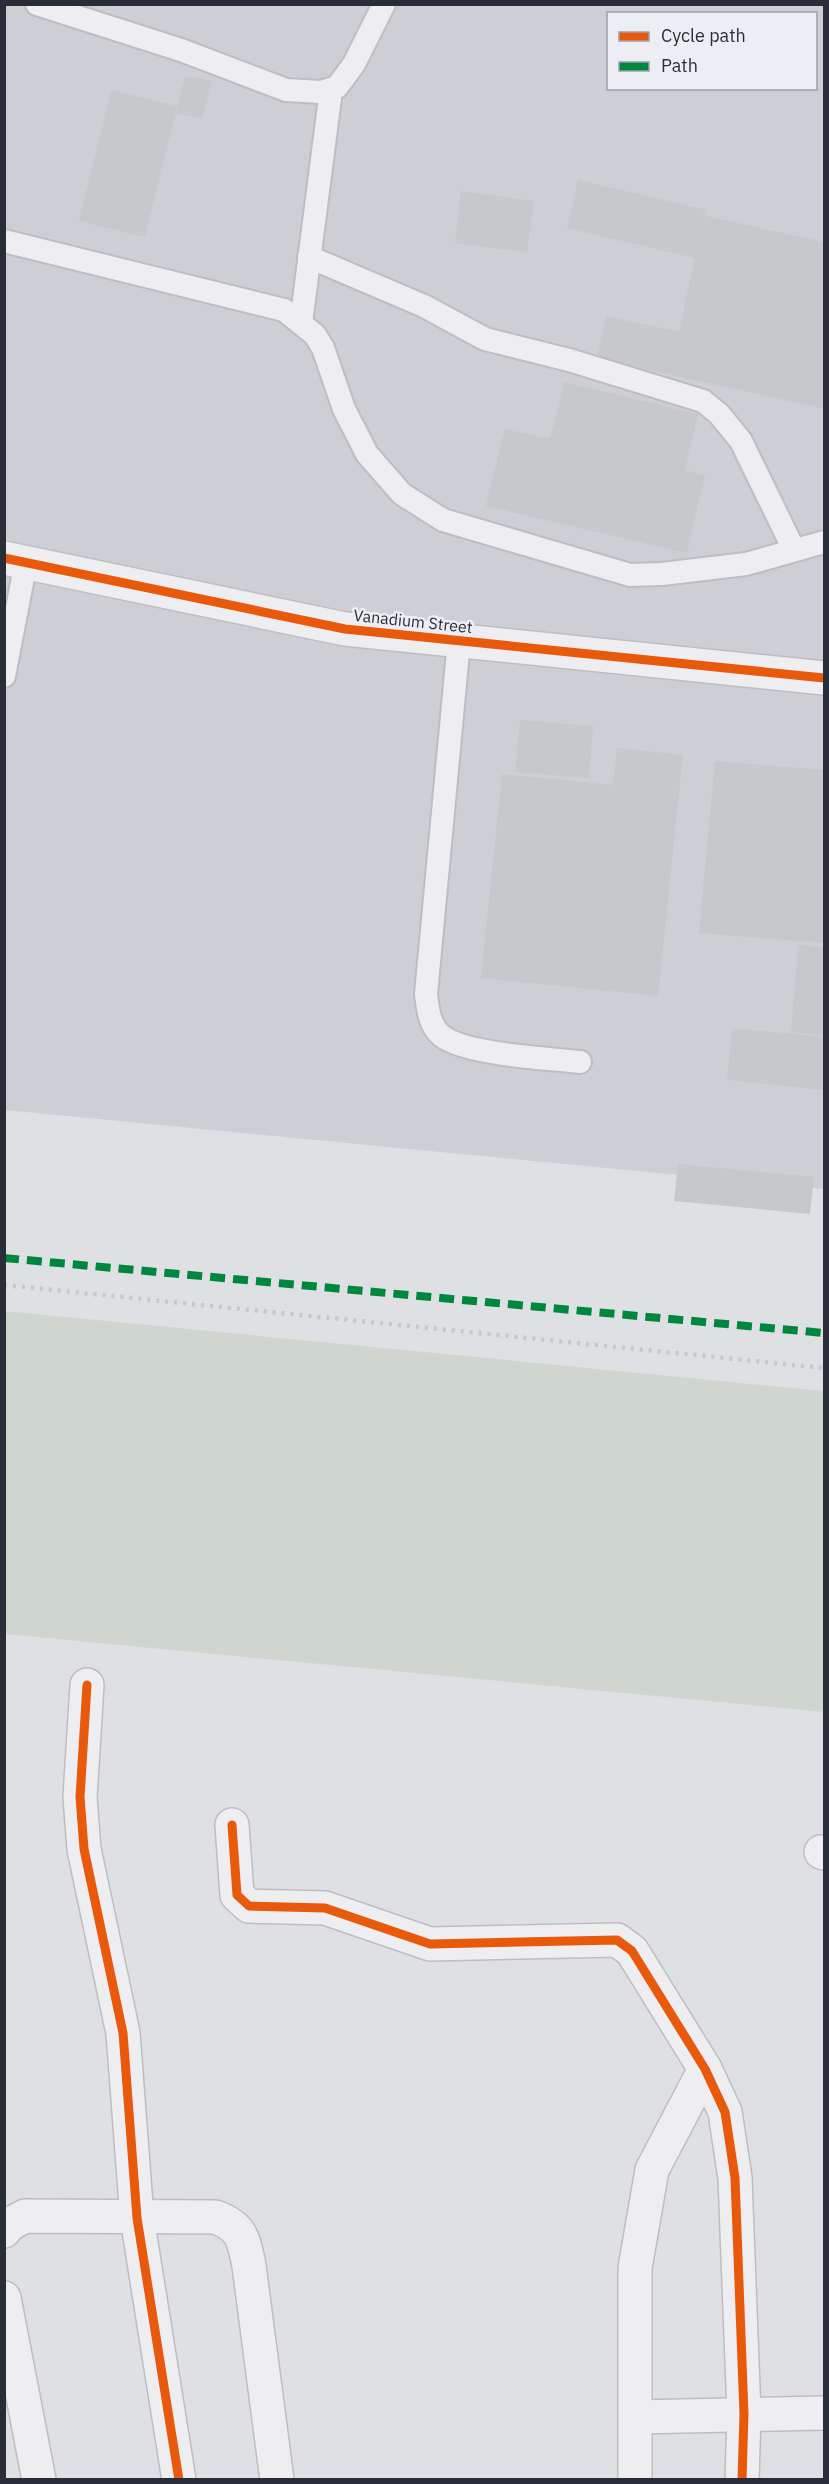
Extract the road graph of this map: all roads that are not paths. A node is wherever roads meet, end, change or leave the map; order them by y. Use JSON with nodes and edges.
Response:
{"nodes":[{"id":1,"x":37,"y":4,"type":"edge"},
{"id":2,"x":384,"y":4,"type":"edge"},
{"id":3,"x":331,"y":90,"type":"junction"},
{"id":4,"x":4,"y":241,"type":"edge"},
{"id":5,"x":309,"y":257,"type":"junction"},
{"id":6,"x":301,"y":323,"type":"junction"},
{"id":7,"x":825,"y":542,"type":"edge"},
{"id":8,"x":794,"y":550,"type":"junction"},
{"id":9,"x":15,"y":560,"type":"edge"},
{"id":10,"x":459,"y":641,"type":"junction"},
{"id":11,"x":4,"y":676,"type":"edge"},
{"id":12,"x":825,"y":678,"type":"edge"},
{"id":13,"x":580,"y":1062,"type":"dead end"},
{"id":14,"x":87,"y":1685,"type":"dead end"},
{"id":15,"x":232,"y":1825,"type":"dead end"},
{"id":16,"x":705,"y":2069,"type":"junction"},
{"id":17,"x":137,"y":2218,"type":"junction"},
{"id":18,"x":4,"y":2232,"type":"edge"},
{"id":19,"x":4,"y":2298,"type":"edge"},
{"id":20,"x":825,"y":2413,"type":"edge"},
{"id":21,"x":744,"y":2414,"type":"junction"},
{"id":22,"x":636,"y":2417,"type":"junction"},
{"id":23,"x":39,"y":2480,"type":"edge"},
{"id":24,"x":179,"y":2480,"type":"edge"},
{"id":25,"x":277,"y":2480,"type":"edge"},
{"id":26,"x":635,"y":2480,"type":"edge"},
{"id":27,"x":742,"y":2480,"type":"edge"}],
"edges":[{"from":1,"to":3,"type":"lane"},
{"from":2,"to":3,"type":"lane"},
{"from":3,"to":5,"type":"lane"},
{"from":4,"to":6,"type":"lane"},
{"from":5,"to":6,"type":"lane"},
{"from":5,"to":8,"type":"lane"},
{"from":6,"to":8,"type":"lane"},
{"from":7,"to":8,"type":"lane"},
{"from":9,"to":10,"type":"street","name":"Vanadium Street"},
{"from":9,"to":11,"type":"lane"},
{"from":10,"to":12,"type":"street","name":"Vanadium Street"},
{"from":10,"to":13,"type":"lane"},
{"from":14,"to":17,"type":"street"},
{"from":15,"to":16,"type":"street"},
{"from":16,"to":21,"type":"street"},
{"from":16,"to":22,"type":"street"},
{"from":17,"to":18,"type":"street"},
{"from":17,"to":24,"type":"street"},
{"from":17,"to":25,"type":"street"},
{"from":19,"to":23,"type":"street"},
{"from":20,"to":21,"type":"street"},
{"from":21,"to":22,"type":"street"},
{"from":21,"to":27,"type":"street"},
{"from":22,"to":26,"type":"street"}]}
